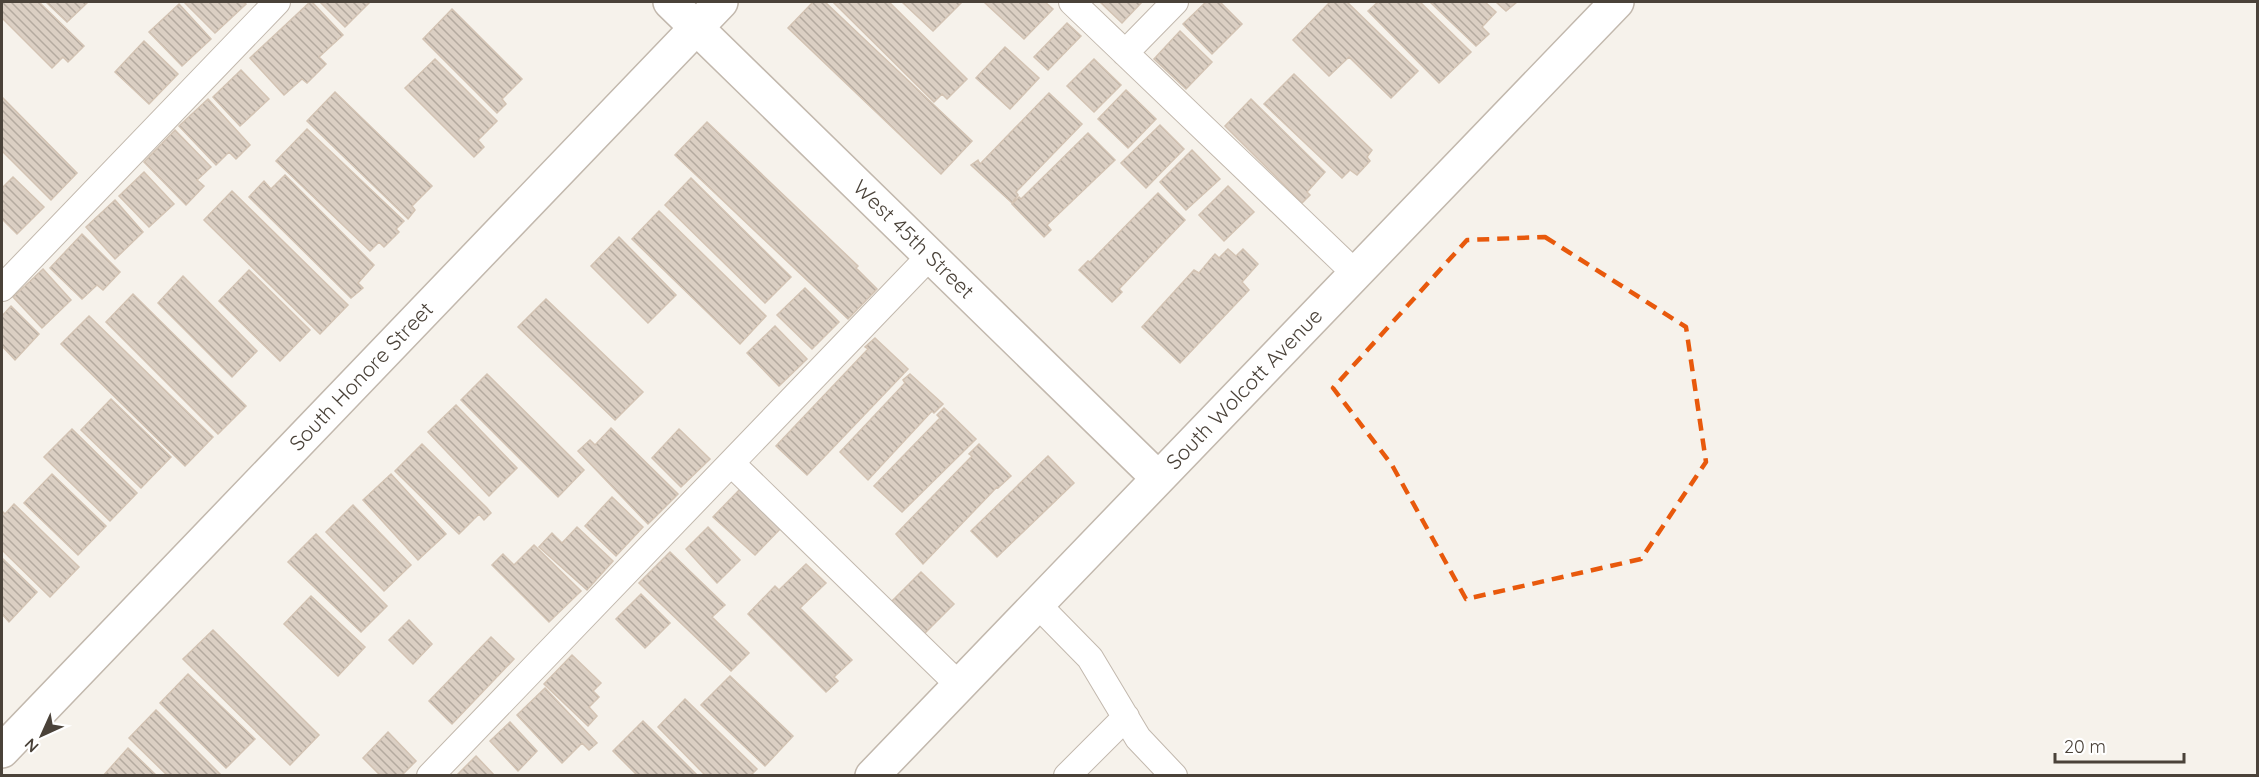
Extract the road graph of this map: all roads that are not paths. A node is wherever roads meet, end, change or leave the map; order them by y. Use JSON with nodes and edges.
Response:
{"nodes":[{"id":1,"x":277,"y":2,"type":"edge"},
{"id":2,"x":670,"y":2,"type":"edge"},
{"id":3,"x":721,"y":2,"type":"edge"},
{"id":4,"x":1072,"y":2,"type":"edge"},
{"id":5,"x":1175,"y":2,"type":"edge"},
{"id":6,"x":1617,"y":2,"type":"edge"},
{"id":7,"x":697,"y":27,"type":"junction"},
{"id":8,"x":1125,"y":52,"type":"junction"},
{"id":9,"x":930,"y":256,"type":"junction"},
{"id":10,"x":1355,"y":273,"type":"junction"},
{"id":11,"x":2,"y":288,"type":"edge"},
{"id":12,"x":731,"y":463,"type":"junction"},
{"id":13,"x":1158,"y":477,"type":"junction"},
{"id":14,"x":1037,"y":604,"type":"junction"},
{"id":15,"x":959,"y":685,"type":"junction"},
{"id":16,"x":1126,"y":717,"type":"junction"},
{"id":17,"x":2,"y":751,"type":"edge"},
{"id":18,"x":878,"y":773,"type":"edge"},
{"id":19,"x":430,"y":776,"type":"edge"},
{"id":20,"x":1067,"y":776,"type":"edge"},
{"id":21,"x":1174,"y":776,"type":"edge"}],
"edges":[{"from":1,"to":11,"type":"lane"},
{"from":2,"to":7,"type":"street","name":"West 45th Street"},
{"from":3,"to":7,"type":"street","name":"South Honore Street"},
{"from":4,"to":8,"type":"lane"},
{"from":5,"to":8,"type":"lane"},
{"from":6,"to":10,"type":"street","name":"South Wolcott Avenue"},
{"from":7,"to":9,"type":"street","name":"West 45th Street"},
{"from":7,"to":17,"type":"street","name":"South Honore Street"},
{"from":8,"to":10,"type":"lane"},
{"from":9,"to":12,"type":"lane"},
{"from":9,"to":13,"type":"street","name":"West 45th Street"},
{"from":10,"to":13,"type":"street","name":"South Wolcott Avenue"},
{"from":12,"to":15,"type":"lane"},
{"from":12,"to":19,"type":"lane"},
{"from":13,"to":14,"type":"street","name":"South Wolcott Avenue"},
{"from":14,"to":15,"type":"street","name":"South Wolcott Avenue"},
{"from":14,"to":16,"type":"lane"},
{"from":15,"to":18,"type":"street","name":"South Wolcott Avenue"},
{"from":16,"to":20,"type":"lane"},
{"from":16,"to":21,"type":"lane"}]}
